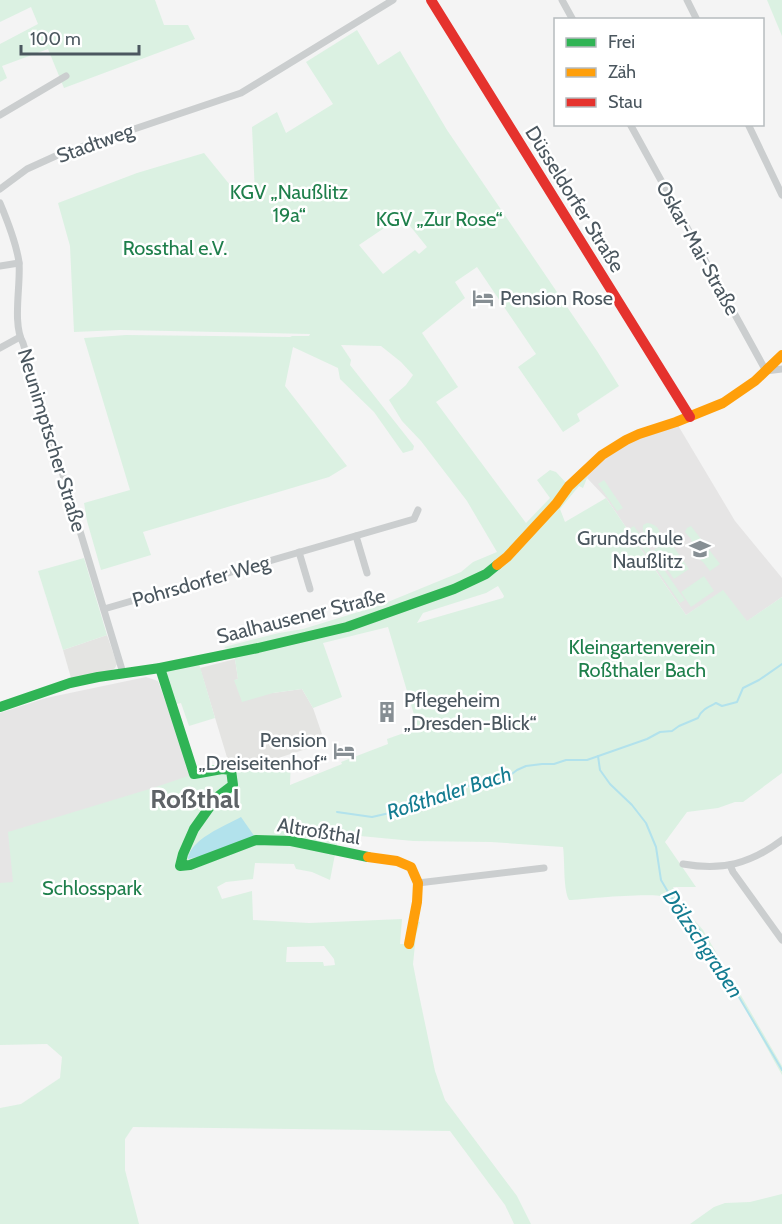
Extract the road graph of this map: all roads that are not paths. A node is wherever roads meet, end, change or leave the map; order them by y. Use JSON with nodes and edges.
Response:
{"nodes":[{"id":1,"x":393,"y":0,"type":"edge"},
{"id":2,"x":431,"y":0,"type":"edge"},
{"id":3,"x":562,"y":0,"type":"edge"},
{"id":4,"x":687,"y":0,"type":"edge"},
{"id":5,"x":572,"y":18,"type":"edge"},
{"id":6,"x":696,"y":18,"type":"edge"},
{"id":7,"x":66,"y":76,"type":"dead end"},
{"id":8,"x":0,"y":115,"type":"edge"},
{"id":9,"x":631,"y":126,"type":"edge"},
{"id":10,"x":749,"y":126,"type":"edge"},
{"id":11,"x":0,"y":189,"type":"edge"},
{"id":12,"x":782,"y":195,"type":"edge"},
{"id":13,"x":0,"y":203,"type":"edge"},
{"id":14,"x":19,"y":263,"type":"junction"},
{"id":15,"x":0,"y":266,"type":"edge"},
{"id":16,"x":20,"y":337,"type":"junction"},
{"id":17,"x":0,"y":348,"type":"edge"},
{"id":18,"x":782,"y":354,"type":"edge"},
{"id":19,"x":782,"y":369,"type":"edge"},
{"id":20,"x":766,"y":371,"type":"junction"},
{"id":21,"x":690,"y":417,"type":"junction"},
{"id":22,"x":418,"y":510,"type":"dead end"},
{"id":23,"x":356,"y":536,"type":"junction"},
{"id":24,"x":299,"y":552,"type":"junction"},
{"id":25,"x":368,"y":573,"type":"dead end"},
{"id":26,"x":310,"y":589,"type":"dead end"},
{"id":27,"x":104,"y":609,"type":"junction"},
{"id":28,"x":160,"y":668,"type":"junction"},
{"id":29,"x":123,"y":673,"type":"junction"},
{"id":30,"x":0,"y":706,"type":"edge"},
{"id":31,"x":782,"y":840,"type":"edge"},
{"id":32,"x":683,"y":864,"type":"dead end"},
{"id":33,"x":730,"y":865,"type":"junction"},
{"id":34,"x":544,"y":868,"type":"dead end"},
{"id":35,"x":418,"y":883,"type":"junction"},
{"id":36,"x":782,"y":940,"type":"edge"},
{"id":37,"x":409,"y":944,"type":"dead end"}],
"edges":[{"from":1,"to":11,"type":"street","name":"Stadtweg"},
{"from":2,"to":21,"type":"street","name":"Düsseldorfer Straße"},
{"from":3,"to":5,"type":"street"},
{"from":4,"to":6,"type":"street"},
{"from":7,"to":8,"type":"street"},
{"from":9,"to":20,"type":"street","name":"Oskar-Mai-Straße"},
{"from":10,"to":12,"type":"street"},
{"from":13,"to":14,"type":"street","name":"Neunimptscher Straße"},
{"from":14,"to":15,"type":"street"},
{"from":14,"to":16,"type":"street","name":"Neunimptscher Straße"},
{"from":16,"to":17,"type":"street"},
{"from":16,"to":27,"type":"street","name":"Neunimptscher Straße"},
{"from":18,"to":20,"type":"street","name":"Saalhausener Straße"},
{"from":19,"to":20,"type":"street"},
{"from":20,"to":21,"type":"street","name":"Saalhausener Straße"},
{"from":21,"to":28,"type":"street","name":"Saalhausener Straße"},
{"from":22,"to":23,"type":"street","name":"Pohrsdorfer Weg"},
{"from":23,"to":24,"type":"street","name":"Pohrsdorfer Weg"},
{"from":23,"to":25,"type":"street"},
{"from":24,"to":26,"type":"street"},
{"from":24,"to":27,"type":"street","name":"Pohrsdorfer Weg"},
{"from":27,"to":29,"type":"street","name":"Neunimptscher Straße"},
{"from":28,"to":29,"type":"street","name":"Saalhausener Straße"},
{"from":28,"to":35,"type":"street","name":"Altroßthal"},
{"from":29,"to":30,"type":"street","name":"Saalhausener Straße"},
{"from":31,"to":33,"type":"street"},
{"from":32,"to":33,"type":"street"},
{"from":33,"to":36,"type":"street"},
{"from":34,"to":35,"type":"street"},
{"from":35,"to":37,"type":"street"}]}
